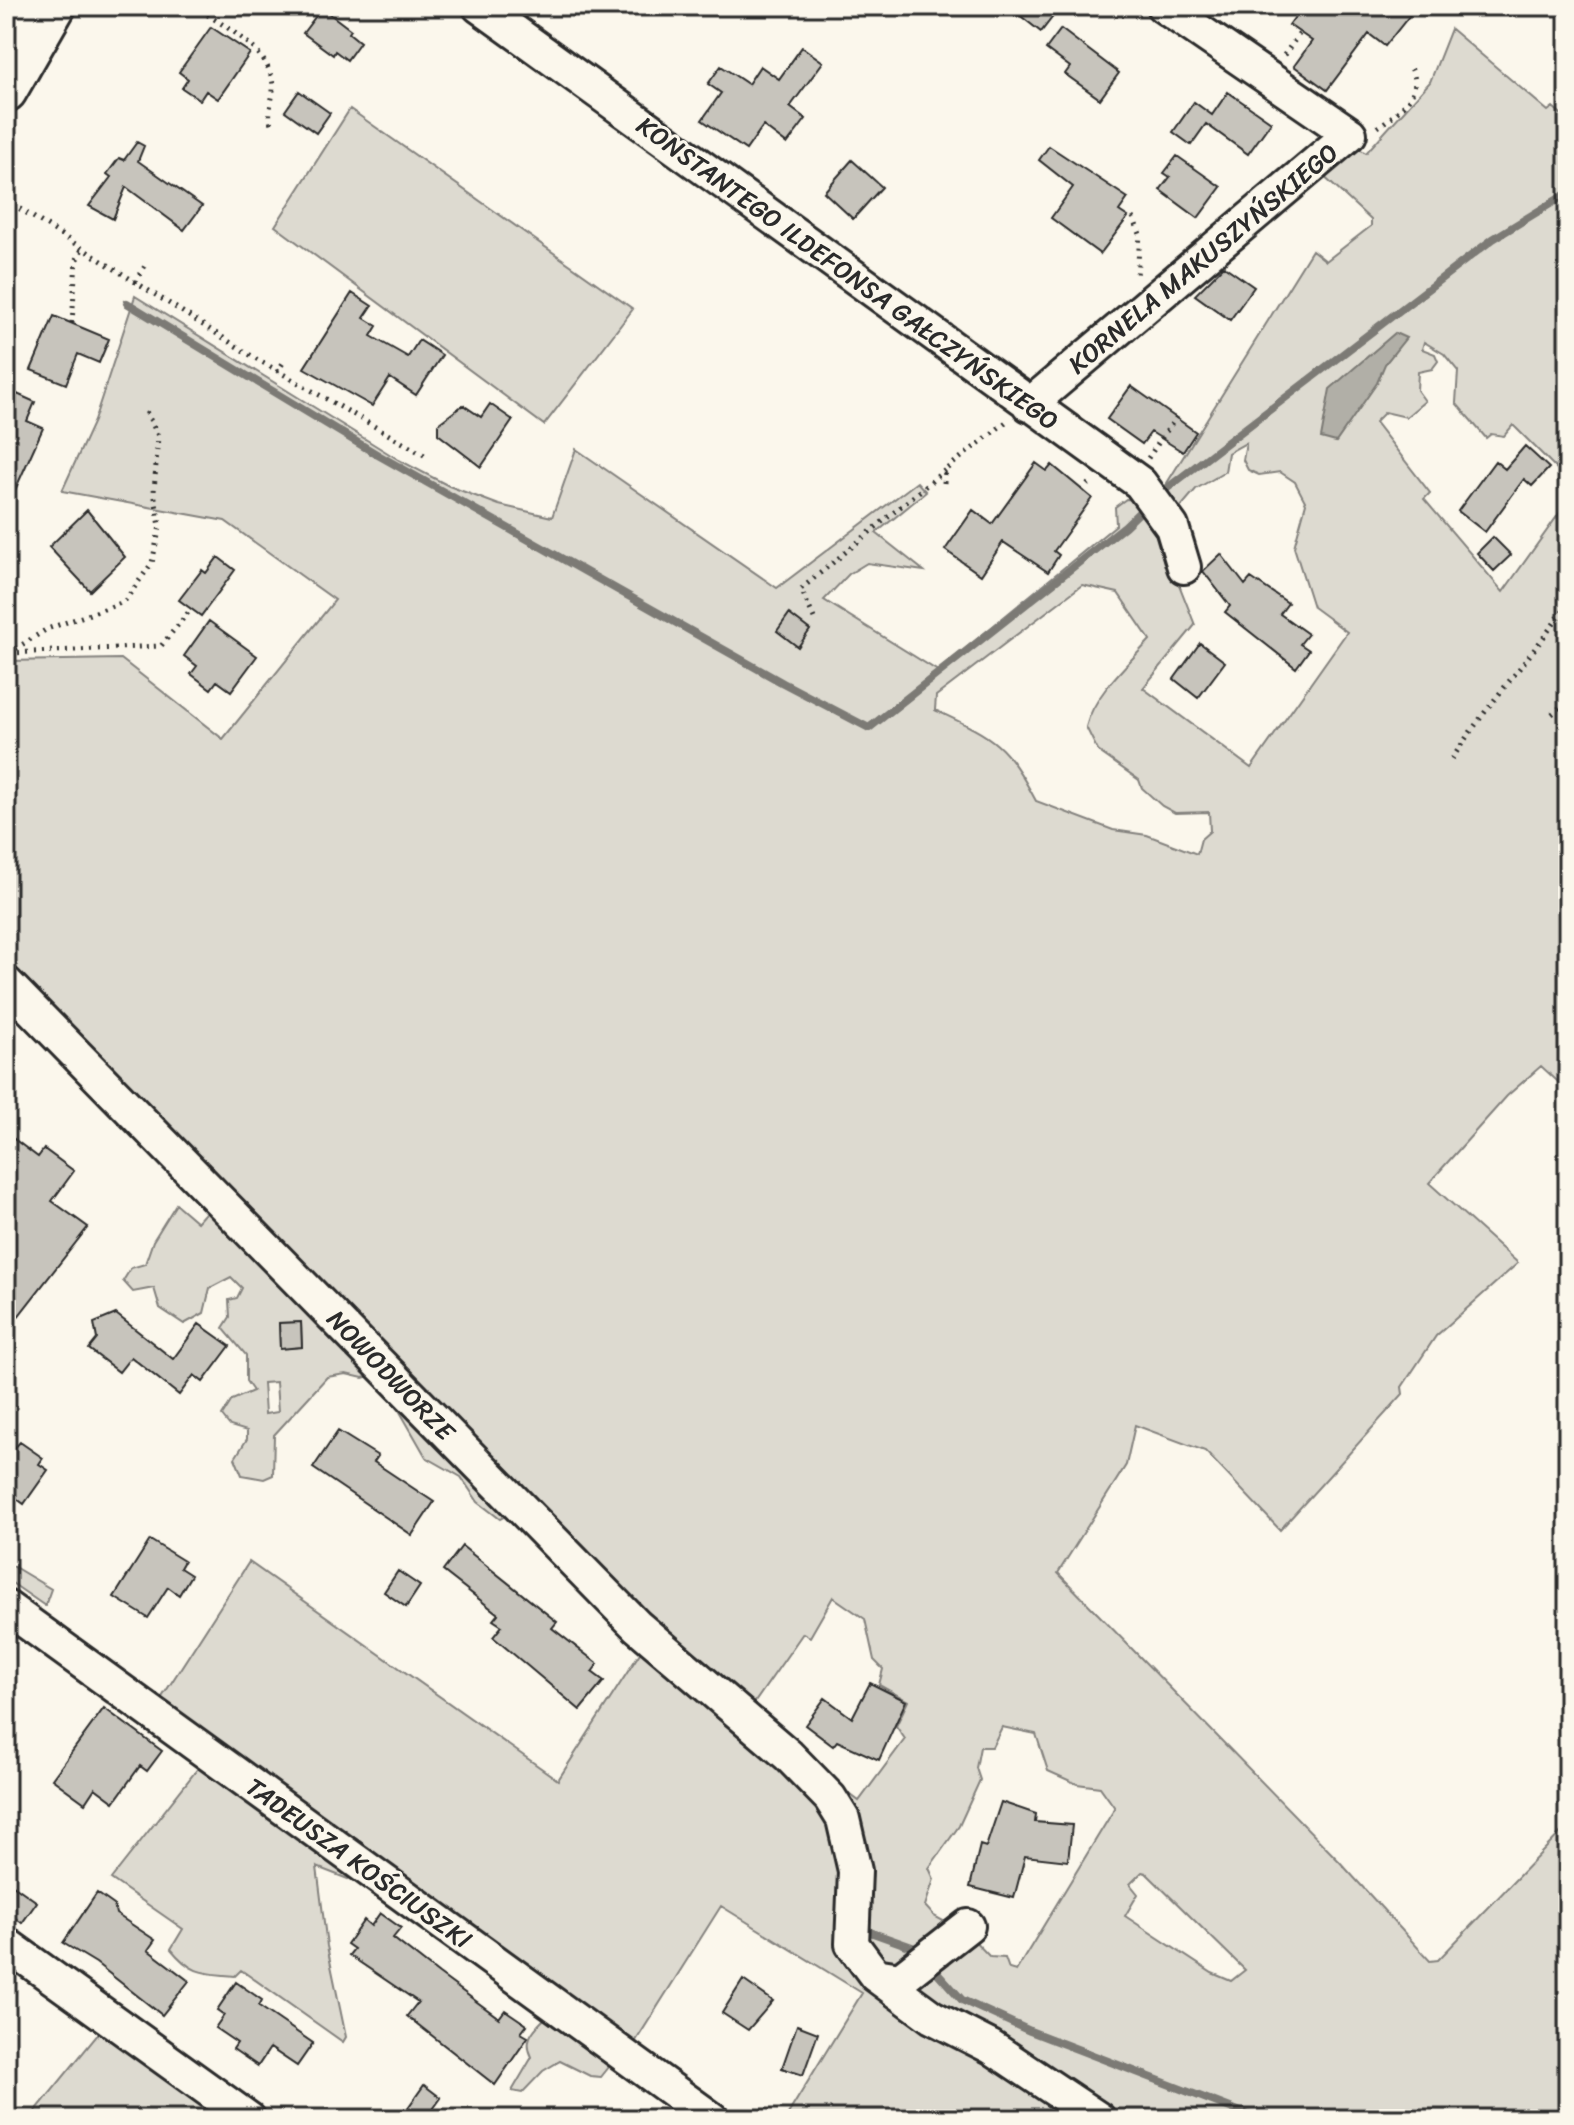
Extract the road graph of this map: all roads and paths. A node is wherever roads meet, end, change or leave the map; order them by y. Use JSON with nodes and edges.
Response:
{"nodes":[{"id":1,"x":194,"y":6,"type":"edge"},
{"id":2,"x":479,"y":6,"type":"edge"},
{"id":3,"x":1163,"y":6,"type":"edge"},
{"id":4,"x":6,"y":11,"type":"edge"},
{"id":5,"x":47,"y":19,"type":"edge"},
{"id":6,"x":1411,"y":68,"type":"dead end"},
{"id":7,"x":6,"y":91,"type":"edge"},
{"id":8,"x":273,"y":128,"type":"dead end"},
{"id":9,"x":1350,"y":134,"type":"junction"},
{"id":10,"x":6,"y":200,"type":"edge"},
{"id":11,"x":82,"y":249,"type":"junction"},
{"id":12,"x":145,"y":266,"type":"dead end"},
{"id":13,"x":135,"y":282,"type":"junction"},
{"id":14,"x":72,"y":323,"type":"dead end"},
{"id":15,"x":283,"y":363,"type":"dead end"},
{"id":16,"x":277,"y":372,"type":"junction"},
{"id":17,"x":1029,"y":405,"type":"junction"},
{"id":18,"x":144,"y":407,"type":"dead end"},
{"id":19,"x":1177,"y":416,"type":"dead end"},
{"id":20,"x":426,"y":456,"type":"dead end"},
{"id":21,"x":945,"y":470,"type":"junction"},
{"id":22,"x":1133,"y":478,"type":"junction"},
{"id":23,"x":944,"y":483,"type":"dead end"},
{"id":24,"x":1184,"y":567,"type":"dead end"},
{"id":25,"x":1568,"y":603,"type":"edge"},
{"id":26,"x":191,"y":609,"type":"dead end"},
{"id":27,"x":814,"y":618,"type":"dead end"},
{"id":28,"x":7,"y":653,"type":"edge"},
{"id":29,"x":1568,"y":701,"type":"edge"},
{"id":30,"x":1552,"y":714,"type":"dead end"},
{"id":31,"x":1452,"y":759,"type":"dead end"},
{"id":32,"x":6,"y":983,"type":"edge"},
{"id":33,"x":6,"y":1607,"type":"edge"},
{"id":34,"x":968,"y":1926,"type":"dead end"},
{"id":35,"x":6,"y":1944,"type":"edge"},
{"id":36,"x":875,"y":1975,"type":"junction"},
{"id":37,"x":249,"y":2119,"type":"edge"},
{"id":38,"x":712,"y":2119,"type":"edge"},
{"id":39,"x":1099,"y":2119,"type":"edge"}],
"edges":[{"from":1,"to":8,"type":"path"},
{"from":2,"to":17,"type":"street","name":"KONSTANTEGO ILDEFONSA GAŁCZYŃSKIEGO"},
{"from":3,"to":9,"type":"street","name":"KORNELA MAKUSZYŃSKIEGO"},
{"from":4,"to":5,"type":"street"},
{"from":5,"to":7,"type":"main road"},
{"from":6,"to":9,"type":"path"},
{"from":9,"to":17,"type":"street","name":"KORNELA MAKUSZYŃSKIEGO"},
{"from":10,"to":11,"type":"path"},
{"from":11,"to":13,"type":"path"},
{"from":11,"to":14,"type":"path"},
{"from":12,"to":13,"type":"path"},
{"from":13,"to":16,"type":"path"},
{"from":15,"to":16,"type":"path"},
{"from":16,"to":20,"type":"path"},
{"from":17,"to":21,"type":"path"},
{"from":17,"to":22,"type":"street","name":"KONSTANTEGO ILDEFONSA GAŁCZYŃSKIEGO"},
{"from":18,"to":28,"type":"path"},
{"from":19,"to":22,"type":"path"},
{"from":21,"to":23,"type":"path"},
{"from":21,"to":27,"type":"path"},
{"from":22,"to":24,"type":"street","name":"KONSTANTEGO ILDEFONSA GAŁCZYŃSKIEGO"},
{"from":25,"to":31,"type":"path"},
{"from":26,"to":28,"type":"path"},
{"from":29,"to":30,"type":"path"},
{"from":32,"to":36,"type":"street","name":"NOWODWORZE"},
{"from":33,"to":38,"type":"street","name":"TADEUSZA KOŚCIUSZKI"},
{"from":34,"to":36,"type":"street"},
{"from":35,"to":37,"type":"street"},
{"from":36,"to":39,"type":"street","name":"NOWODWORZE"}]}
